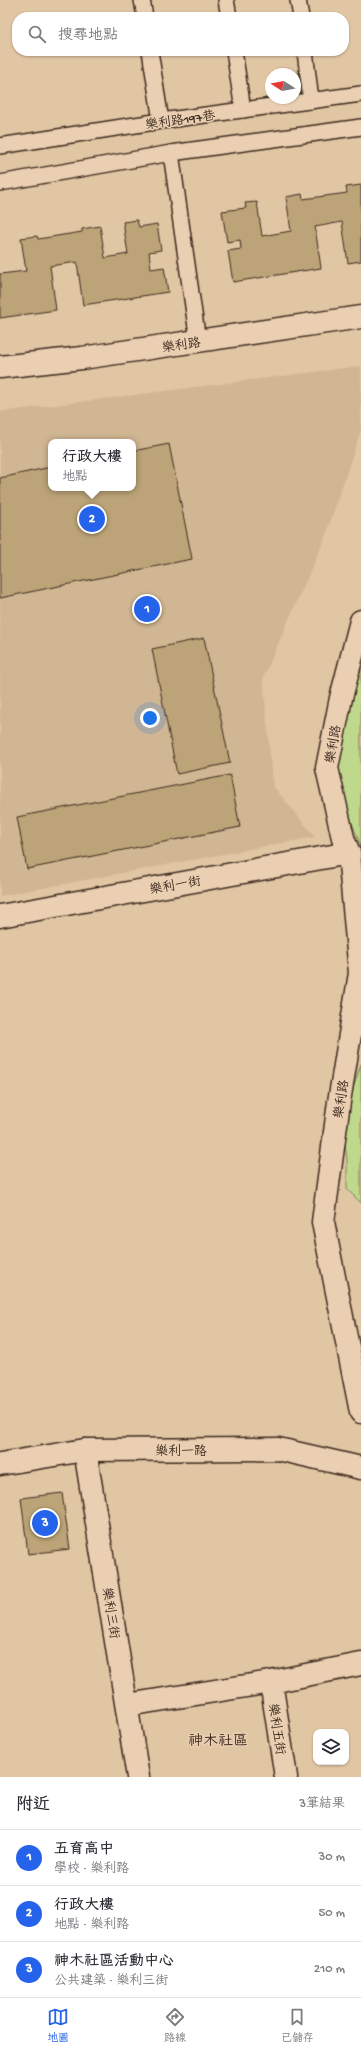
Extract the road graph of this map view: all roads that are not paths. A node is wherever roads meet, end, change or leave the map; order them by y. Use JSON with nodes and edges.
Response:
{"nodes":[{"id":1,"x":142,"y":0,"type":"edge"},
{"id":2,"x":226,"y":0,"type":"edge"},
{"id":3,"x":298,"y":0,"type":"edge"},
{"id":4,"x":144,"y":12,"type":"edge"},
{"id":5,"x":228,"y":12,"type":"edge"},
{"id":6,"x":299,"y":12,"type":"edge"},
{"id":7,"x":151,"y":56,"type":"edge"},
{"id":8,"x":235,"y":56,"type":"edge"},
{"id":9,"x":306,"y":56,"type":"edge"},
{"id":10,"x":361,"y":94,"type":"edge"},
{"id":11,"x":311,"y":101,"type":"junction"},
{"id":12,"x":244,"y":110,"type":"junction"},
{"id":13,"x":161,"y":121,"type":"junction"},
{"id":14,"x":361,"y":127,"type":"edge"},
{"id":15,"x":0,"y":146,"type":"edge"},
{"id":16,"x":171,"y":154,"type":"junction"},
{"id":17,"x":0,"y":183,"type":"edge"},
{"id":18,"x":361,"y":317,"type":"edge"},
{"id":19,"x":198,"y":342,"type":"junction"},
{"id":20,"x":0,"y":367,"type":"edge"},
{"id":21,"x":361,"y":621,"type":"edge"},
{"id":22,"x":349,"y":853,"type":"junction"},
{"id":23,"x":0,"y":916,"type":"edge"},
{"id":24,"x":361,"y":1412,"type":"edge"},
{"id":25,"x":85,"y":1450,"type":"junction"},
{"id":26,"x":0,"y":1464,"type":"edge"},
{"id":27,"x":361,"y":1468,"type":"edge"},
{"id":28,"x":361,"y":1664,"type":"edge"},
{"id":29,"x":271,"y":1682,"type":"junction"},
{"id":30,"x":127,"y":1704,"type":"junction"},
{"id":31,"x":138,"y":1777,"type":"edge"},
{"id":32,"x":286,"y":1777,"type":"edge"}],
"edges":[{"from":1,"to":4,"type":"lane"},
{"from":2,"to":5,"type":"lane"},
{"from":3,"to":6,"type":"lane"},
{"from":7,"to":13,"type":"lane"},
{"from":8,"to":12,"type":"lane"},
{"from":9,"to":11,"type":"lane"},
{"from":10,"to":11,"type":"lane","name":"樂利路197巷"},
{"from":11,"to":12,"type":"lane","name":"樂利路197巷"},
{"from":12,"to":13,"type":"lane","name":"樂利路197巷"},
{"from":13,"to":15,"type":"lane","name":"樂利路197巷"},
{"from":14,"to":16,"type":"lane"},
{"from":16,"to":17,"type":"lane"},
{"from":16,"to":19,"type":"lane"},
{"from":18,"to":19,"type":"street","name":"樂利路"},
{"from":19,"to":20,"type":"street","name":"樂利路"},
{"from":21,"to":22,"type":"street","name":"樂利路"},
{"from":22,"to":23,"type":"street","name":"樂利一街"},
{"from":22,"to":24,"type":"street","name":"樂利路"},
{"from":25,"to":26,"type":"street","name":"樂利一路"},
{"from":25,"to":27,"type":"street","name":"樂利一路"},
{"from":25,"to":30,"type":"street","name":"樂利三街"},
{"from":28,"to":29,"type":"street"},
{"from":29,"to":30,"type":"street"},
{"from":29,"to":32,"type":"street","name":"樂利五街"},
{"from":30,"to":31,"type":"street","name":"樂利三街"}]}
